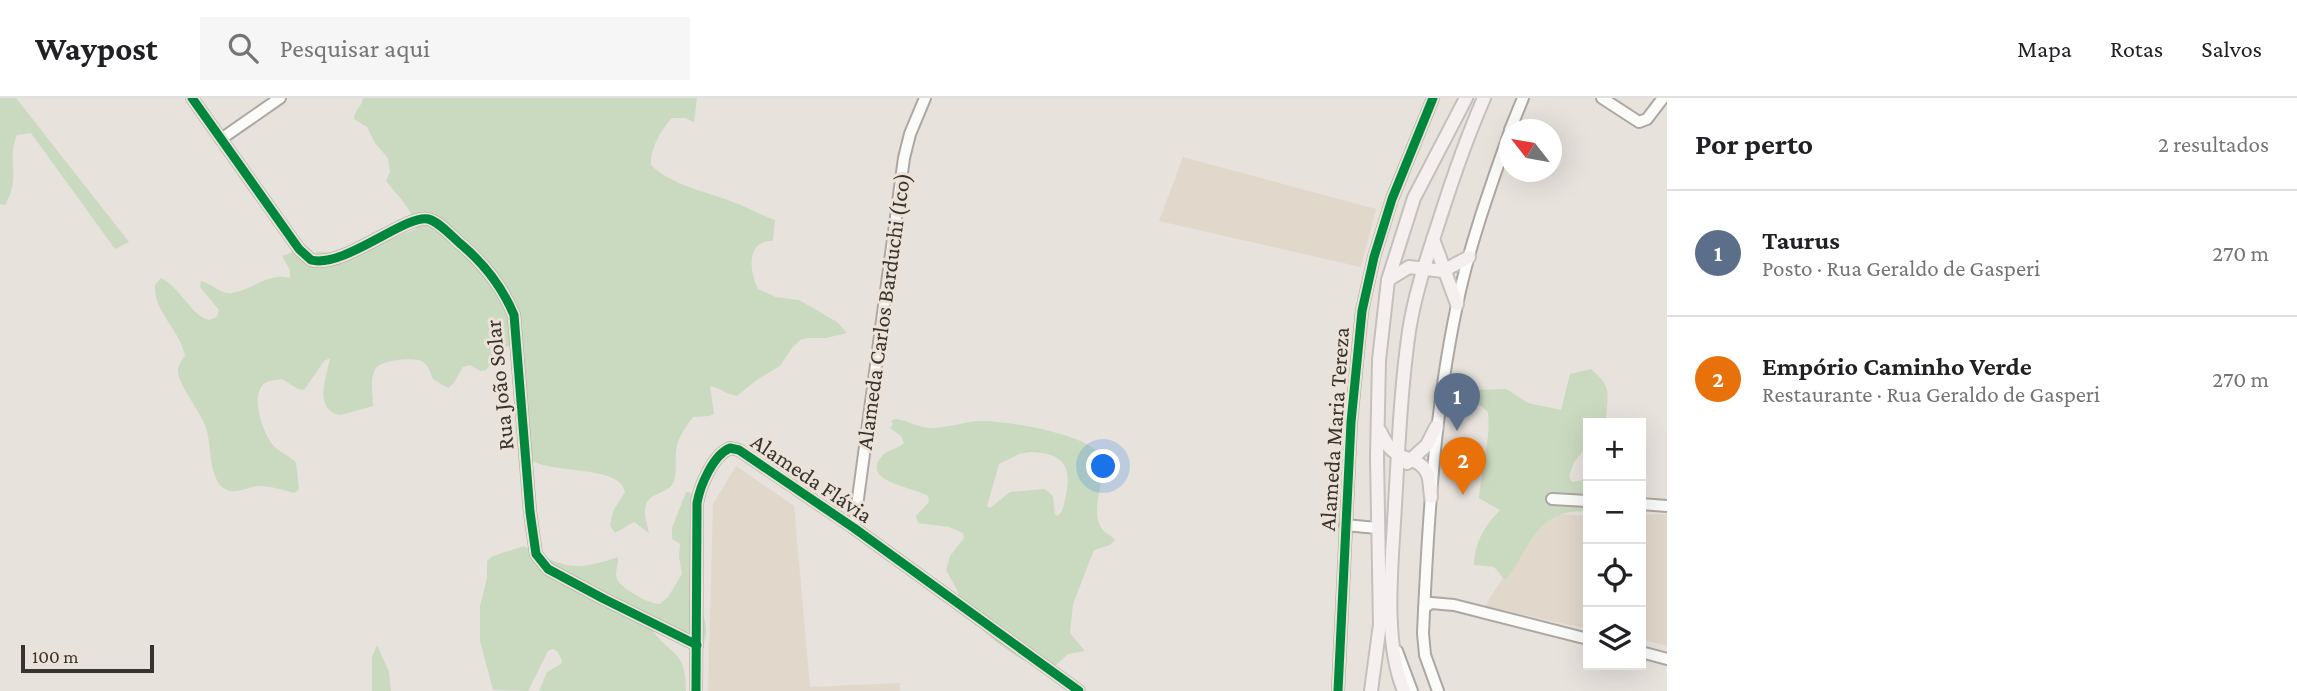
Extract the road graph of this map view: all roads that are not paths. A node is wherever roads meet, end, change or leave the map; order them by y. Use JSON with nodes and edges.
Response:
{"nodes":[{"id":1,"x":192,"y":98,"type":"edge"},
{"id":2,"x":280,"y":98,"type":"edge"},
{"id":3,"x":925,"y":98,"type":"edge"},
{"id":4,"x":1433,"y":98,"type":"edge"},
{"id":5,"x":1466,"y":98,"type":"edge"},
{"id":6,"x":1484,"y":98,"type":"edge"},
{"id":7,"x":1523,"y":98,"type":"edge"},
{"id":8,"x":1602,"y":98,"type":"edge"},
{"id":9,"x":1663,"y":98,"type":"edge"},
{"id":10,"x":1514,"y":119,"type":"edge"},
{"id":11,"x":221,"y":139,"type":"junction"},
{"id":12,"x":1499,"y":164,"type":"edge"},
{"id":13,"x":1433,"y":239,"type":"junction"},
{"id":14,"x":1374,"y":257,"type":"junction"},
{"id":15,"x":1469,"y":257,"type":"junction"},
{"id":16,"x":1394,"y":262,"type":"junction"},
{"id":17,"x":1423,"y":268,"type":"junction"},
{"id":18,"x":1443,"y":271,"type":"junction"},
{"id":19,"x":1388,"y":280,"type":"junction"},
{"id":20,"x":1457,"y":304,"type":"junction"},
{"id":21,"x":1379,"y":427,"type":"junction"},
{"id":22,"x":1436,"y":427,"type":"junction"},
{"id":23,"x":1397,"y":455,"type":"junction"},
{"id":24,"x":1412,"y":458,"type":"junction"},
{"id":25,"x":1397,"y":473,"type":"junction"},
{"id":26,"x":1431,"y":497,"type":"junction"},
{"id":27,"x":1552,"y":499,"type":"dead end"},
{"id":28,"x":1583,"y":501,"type":"edge"},
{"id":29,"x":1646,"y":504,"type":"edge"},
{"id":30,"x":1667,"y":506,"type":"edge"},
{"id":31,"x":1345,"y":524,"type":"junction"},
{"id":32,"x":854,"y":528,"type":"junction"},
{"id":33,"x":1377,"y":528,"type":"junction"},
{"id":34,"x":1426,"y":584,"type":"junction"},
{"id":35,"x":1454,"y":605,"type":"junction"},
{"id":36,"x":1424,"y":608,"type":"junction"},
{"id":37,"x":1583,"y":638,"type":"edge"},
{"id":38,"x":697,"y":645,"type":"junction"},
{"id":39,"x":1394,"y":647,"type":"junction"},
{"id":40,"x":1646,"y":653,"type":"edge"},
{"id":41,"x":1667,"y":659,"type":"edge"},
{"id":42,"x":696,"y":691,"type":"edge"},
{"id":43,"x":1079,"y":691,"type":"edge"},
{"id":44,"x":1338,"y":691,"type":"edge"},
{"id":45,"x":1371,"y":691,"type":"edge"},
{"id":46,"x":1404,"y":691,"type":"edge"},
{"id":47,"x":1412,"y":691,"type":"edge"},
{"id":48,"x":1438,"y":691,"type":"edge"}],
"edges":[{"from":1,"to":11,"type":"street","name":"Rua João Solar"},
{"from":2,"to":11,"type":"street"},
{"from":3,"to":32,"type":"street","name":"Alameda Carlos Barduchi (Ico)"},
{"from":4,"to":14,"type":"street","name":"Alameda Maria Tereza"},
{"from":5,"to":16,"type":"main road"},
{"from":6,"to":13,"type":"main road"},
{"from":7,"to":10,"type":"street"},
{"from":8,"to":9,"type":"street"},
{"from":11,"to":38,"type":"street","name":"Rua João Solar"},
{"from":12,"to":15,"type":"street"},
{"from":13,"to":17,"type":"main road"},
{"from":13,"to":18,"type":"main road"},
{"from":14,"to":16,"type":"street"},
{"from":14,"to":31,"type":"street","name":"Alameda Maria Tereza"},
{"from":15,"to":18,"type":"main road"},
{"from":15,"to":20,"type":"street"},
{"from":16,"to":19,"type":"main road"},
{"from":17,"to":18,"type":"main road"},
{"from":17,"to":19,"type":"main road"},
{"from":17,"to":23,"type":"main road"},
{"from":18,"to":20,"type":"main road"},
{"from":19,"to":21,"type":"main road"},
{"from":20,"to":22,"type":"street"},
{"from":21,"to":23,"type":"main road"},
{"from":21,"to":33,"type":"main road"},
{"from":22,"to":24,"type":"main road"},
{"from":22,"to":26,"type":"street"},
{"from":23,"to":24,"type":"main road"},
{"from":23,"to":25,"type":"main road"},
{"from":24,"to":25,"type":"main road"},
{"from":24,"to":26,"type":"main road"},
{"from":25,"to":39,"type":"main road"},
{"from":26,"to":34,"type":"street"},
{"from":27,"to":28,"type":"street"},
{"from":29,"to":30,"type":"street"},
{"from":31,"to":33,"type":"street"},
{"from":31,"to":44,"type":"street","name":"Alameda Maria Tereza"},
{"from":32,"to":38,"type":"street","name":"Alameda Flávia"},
{"from":32,"to":43,"type":"street","name":"Alameda Flávia"},
{"from":33,"to":45,"type":"main road"},
{"from":34,"to":35,"type":"street"},
{"from":34,"to":36,"type":"street"},
{"from":35,"to":36,"type":"street"},
{"from":35,"to":37,"type":"street"},
{"from":36,"to":48,"type":"street"},
{"from":38,"to":42,"type":"street","name":"Alameda Flávia"},
{"from":39,"to":46,"type":"main road"},
{"from":39,"to":47,"type":"street"},
{"from":40,"to":41,"type":"street"}]}
